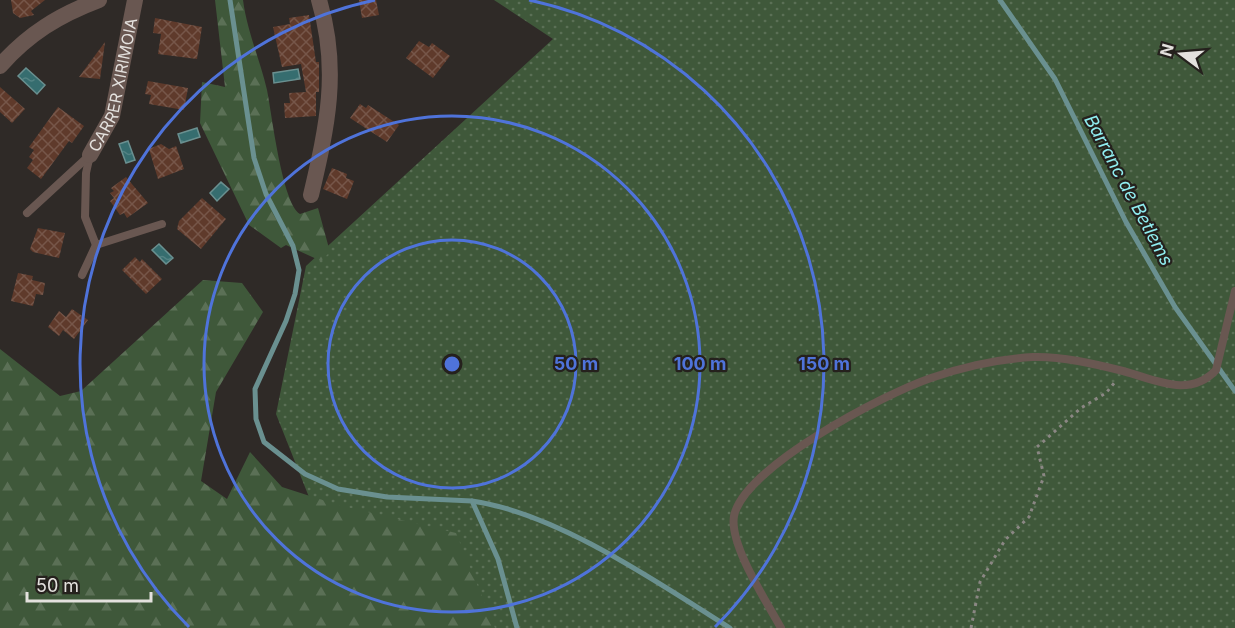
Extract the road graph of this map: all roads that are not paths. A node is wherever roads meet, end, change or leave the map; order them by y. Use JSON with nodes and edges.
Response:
{"nodes":[{"id":1,"x":99,"y":0,"type":"edge"},
{"id":2,"x":135,"y":0,"type":"edge"},
{"id":3,"x":319,"y":0,"type":"edge"},
{"id":4,"x":0,"y":66,"type":"edge"},
{"id":5,"x":90,"y":154,"type":"junction"},
{"id":6,"x":311,"y":195,"type":"dead end"},
{"id":7,"x":27,"y":213,"type":"dead end"},
{"id":8,"x":162,"y":224,"type":"dead end"},
{"id":9,"x":96,"y":245,"type":"junction"},
{"id":10,"x":82,"y":275,"type":"dead end"},
{"id":11,"x":1235,"y":291,"type":"edge"},
{"id":12,"x":781,"y":628,"type":"edge"}],
"edges":[{"from":1,"to":4,"type":"street"},
{"from":2,"to":5,"type":"street","name":"CARRER XIRIMOIA"},
{"from":3,"to":6,"type":"street"},
{"from":5,"to":7,"type":"lane","name":"CARRER XIRIMOIA"},
{"from":5,"to":9,"type":"lane"},
{"from":8,"to":9,"type":"lane"},
{"from":9,"to":10,"type":"lane"},
{"from":11,"to":12,"type":"lane"}]}
